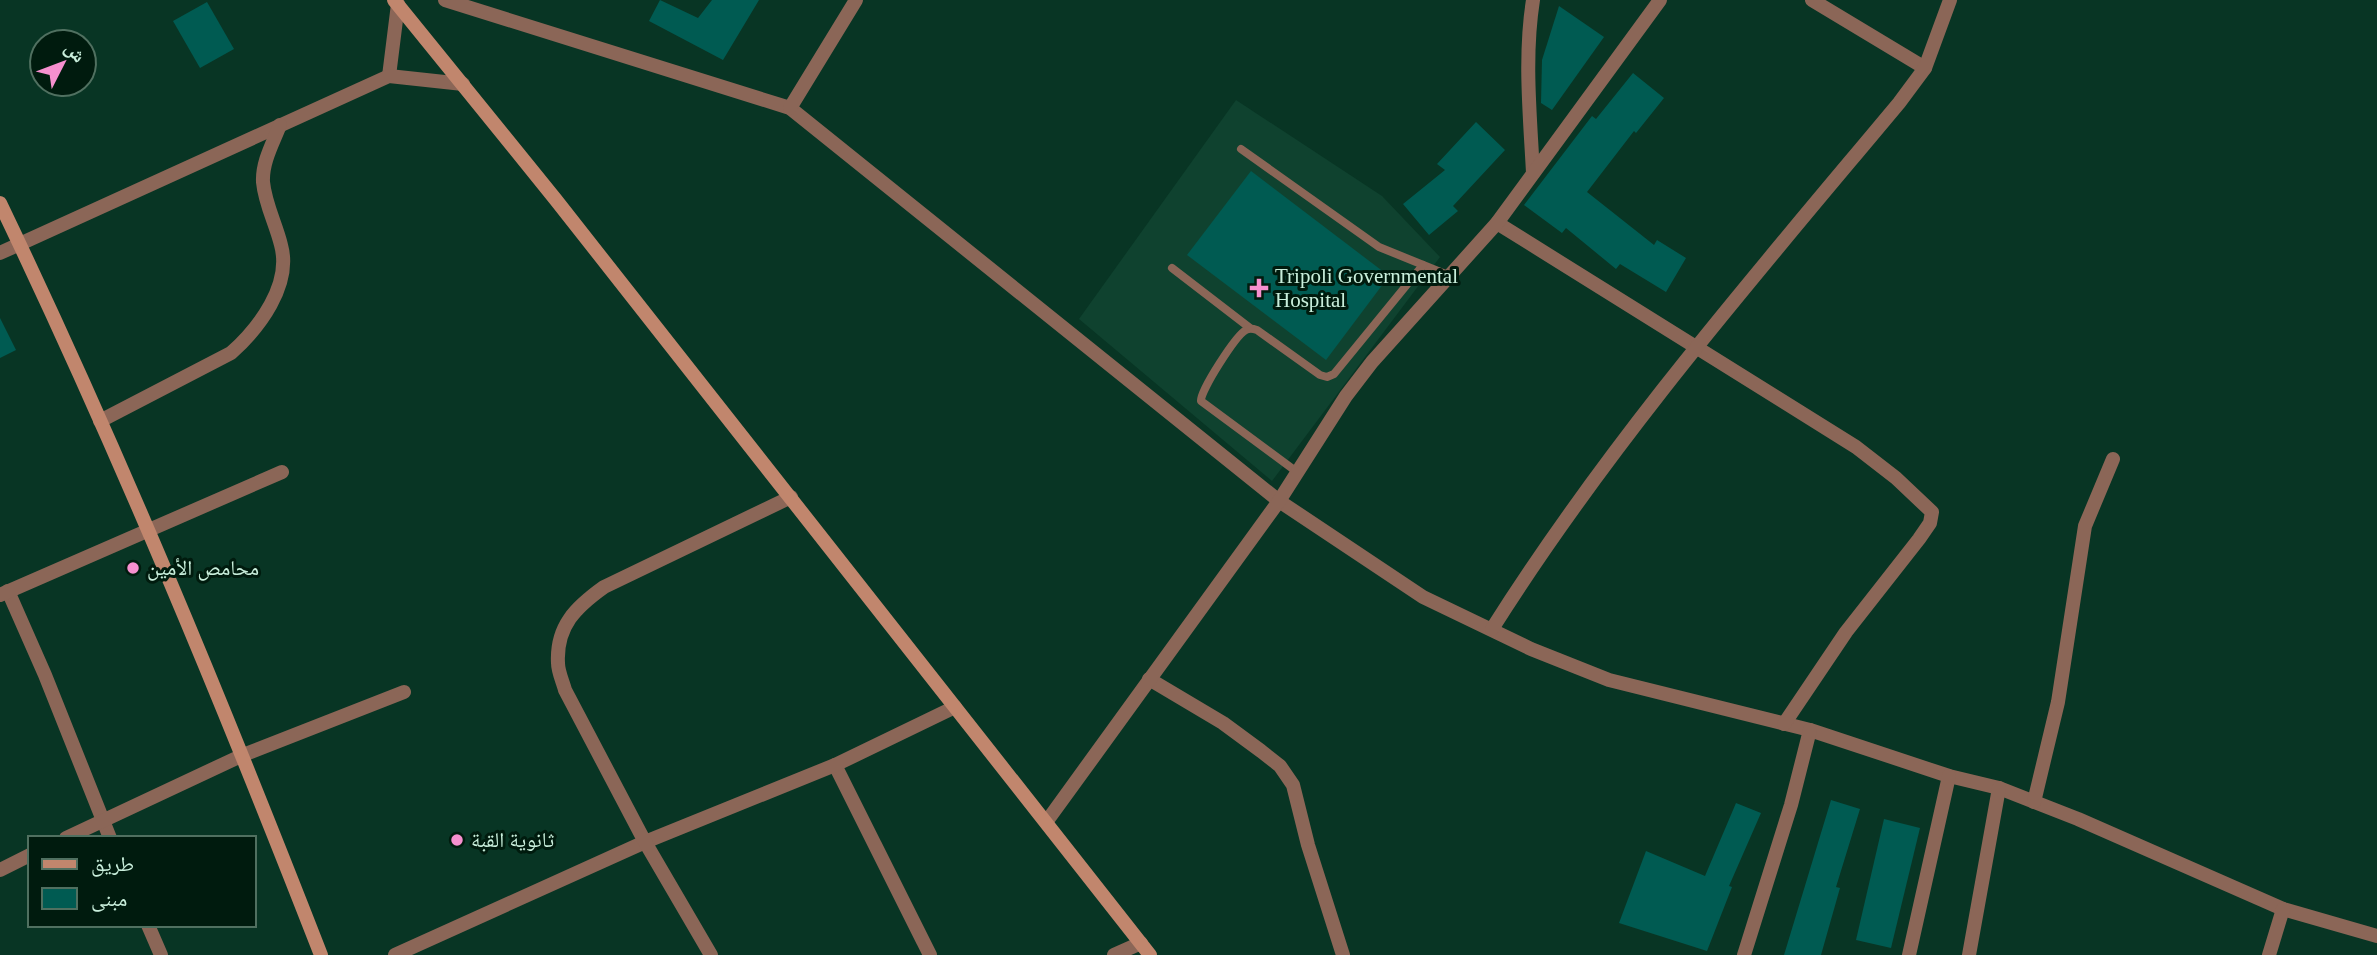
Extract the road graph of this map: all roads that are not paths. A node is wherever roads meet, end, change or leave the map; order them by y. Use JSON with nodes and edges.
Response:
{"nodes":[{"id":1,"x":445,"y":0,"type":"edge"},
{"id":2,"x":856,"y":0,"type":"edge"},
{"id":3,"x":1533,"y":0,"type":"edge"},
{"id":4,"x":1660,"y":0,"type":"edge"},
{"id":5,"x":1812,"y":0,"type":"edge"},
{"id":6,"x":1950,"y":0,"type":"edge"},
{"id":7,"x":396,"y":2,"type":"edge"},
{"id":8,"x":1925,"y":68,"type":"junction"},
{"id":9,"x":389,"y":76,"type":"junction"},
{"id":10,"x":463,"y":84,"type":"junction"},
{"id":11,"x":790,"y":108,"type":"junction"},
{"id":12,"x":280,"y":125,"type":"junction"},
{"id":13,"x":1241,"y":149,"type":"dead end"},
{"id":14,"x":1533,"y":173,"type":"junction"},
{"id":15,"x":0,"y":203,"type":"edge"},
{"id":16,"x":1497,"y":223,"type":"junction"},
{"id":17,"x":19,"y":244,"type":"junction"},
{"id":18,"x":0,"y":253,"type":"edge"},
{"id":19,"x":1423,"y":265,"type":"junction"},
{"id":20,"x":1172,"y":268,"type":"dead end"},
{"id":21,"x":1448,"y":275,"type":"junction"},
{"id":22,"x":1250,"y":328,"type":"junction"},
{"id":23,"x":1696,"y":349,"type":"junction"},
{"id":24,"x":100,"y":421,"type":"junction"},
{"id":25,"x":2113,"y":459,"type":"dead end"},
{"id":26,"x":282,"y":472,"type":"dead end"},
{"id":27,"x":1297,"y":472,"type":"junction"},
{"id":28,"x":791,"y":497,"type":"junction"},
{"id":29,"x":1279,"y":501,"type":"junction"},
{"id":30,"x":148,"y":529,"type":"junction"},
{"id":31,"x":4,"y":593,"type":"edge"},
{"id":32,"x":1492,"y":629,"type":"junction"},
{"id":33,"x":1149,"y":679,"type":"junction"},
{"id":34,"x":404,"y":692,"type":"dead end"},
{"id":35,"x":955,"y":707,"type":"junction"},
{"id":36,"x":1784,"y":724,"type":"junction"},
{"id":37,"x":1811,"y":730,"type":"junction"},
{"id":38,"x":243,"y":755,"type":"junction"},
{"id":39,"x":835,"y":765,"type":"junction"},
{"id":40,"x":1949,"y":776,"type":"junction"},
{"id":41,"x":1999,"y":788,"type":"junction"},
{"id":42,"x":2034,"y":802,"type":"junction"},
{"id":43,"x":102,"y":820,"type":"junction"},
{"id":44,"x":1046,"y":821,"type":"junction"},
{"id":45,"x":70,"y":836,"type":"edge"},
{"id":46,"x":109,"y":836,"type":"edge"},
{"id":47,"x":645,"y":842,"type":"junction"},
{"id":48,"x":28,"y":856,"type":"edge"},
{"id":49,"x":0,"y":870,"type":"edge"},
{"id":50,"x":2283,"y":909,"type":"junction"},
{"id":51,"x":149,"y":927,"type":"edge"},
{"id":52,"x":2377,"y":936,"type":"edge"},
{"id":53,"x":1141,"y":943,"type":"junction"},
{"id":54,"x":162,"y":955,"type":"edge"},
{"id":55,"x":321,"y":955,"type":"edge"},
{"id":56,"x":395,"y":955,"type":"edge"},
{"id":57,"x":711,"y":955,"type":"edge"},
{"id":58,"x":930,"y":955,"type":"edge"},
{"id":59,"x":1114,"y":955,"type":"edge"},
{"id":60,"x":1150,"y":955,"type":"edge"},
{"id":61,"x":1342,"y":955,"type":"edge"},
{"id":62,"x":1744,"y":955,"type":"edge"},
{"id":63,"x":1909,"y":955,"type":"edge"},
{"id":64,"x":1969,"y":955,"type":"edge"},
{"id":65,"x":2269,"y":955,"type":"edge"}],
"edges":[{"from":1,"to":11,"type":"street"},
{"from":2,"to":11,"type":"street"},
{"from":3,"to":14,"type":"street"},
{"from":4,"to":14,"type":"street"},
{"from":5,"to":8,"type":"street"},
{"from":6,"to":8,"type":"street"},
{"from":7,"to":9,"type":"street"},
{"from":7,"to":10,"type":"main road"},
{"from":8,"to":23,"type":"street"},
{"from":9,"to":10,"type":"street"},
{"from":9,"to":12,"type":"street"},
{"from":10,"to":28,"type":"main road"},
{"from":11,"to":29,"type":"street"},
{"from":12,"to":17,"type":"street"},
{"from":12,"to":24,"type":"street"},
{"from":13,"to":19,"type":"lane"},
{"from":14,"to":16,"type":"street"},
{"from":15,"to":17,"type":"main road"},
{"from":16,"to":21,"type":"street"},
{"from":16,"to":23,"type":"street"},
{"from":17,"to":18,"type":"street"},
{"from":17,"to":24,"type":"main road"},
{"from":19,"to":21,"type":"lane"},
{"from":19,"to":22,"type":"lane"},
{"from":20,"to":22,"type":"lane"},
{"from":21,"to":27,"type":"street"},
{"from":22,"to":27,"type":"lane"},
{"from":23,"to":32,"type":"street"},
{"from":23,"to":36,"type":"street"},
{"from":24,"to":30,"type":"main road"},
{"from":25,"to":42,"type":"street"},
{"from":26,"to":30,"type":"street"},
{"from":27,"to":29,"type":"street"},
{"from":28,"to":35,"type":"main road"},
{"from":28,"to":47,"type":"street"},
{"from":29,"to":32,"type":"street"},
{"from":29,"to":33,"type":"street"},
{"from":30,"to":31,"type":"street"},
{"from":30,"to":38,"type":"main road"},
{"from":31,"to":43,"type":"street"},
{"from":32,"to":36,"type":"street"},
{"from":33,"to":44,"type":"street"},
{"from":33,"to":61,"type":"street"},
{"from":34,"to":38,"type":"street"},
{"from":35,"to":39,"type":"street"},
{"from":35,"to":44,"type":"main road"},
{"from":36,"to":37,"type":"street"},
{"from":37,"to":40,"type":"street"},
{"from":37,"to":62,"type":"street"},
{"from":38,"to":43,"type":"street"},
{"from":38,"to":55,"type":"main road"},
{"from":39,"to":47,"type":"street"},
{"from":39,"to":58,"type":"street"},
{"from":40,"to":41,"type":"street"},
{"from":40,"to":63,"type":"street"},
{"from":41,"to":42,"type":"street"},
{"from":41,"to":64,"type":"street"},
{"from":42,"to":50,"type":"street"},
{"from":43,"to":45,"type":"street"},
{"from":43,"to":46,"type":"street"},
{"from":44,"to":53,"type":"main road"},
{"from":47,"to":56,"type":"street"},
{"from":47,"to":57,"type":"street"},
{"from":48,"to":49,"type":"street"},
{"from":50,"to":52,"type":"street"},
{"from":50,"to":65,"type":"street"},
{"from":51,"to":54,"type":"street"},
{"from":53,"to":59,"type":"street"},
{"from":53,"to":60,"type":"main road"}]}
